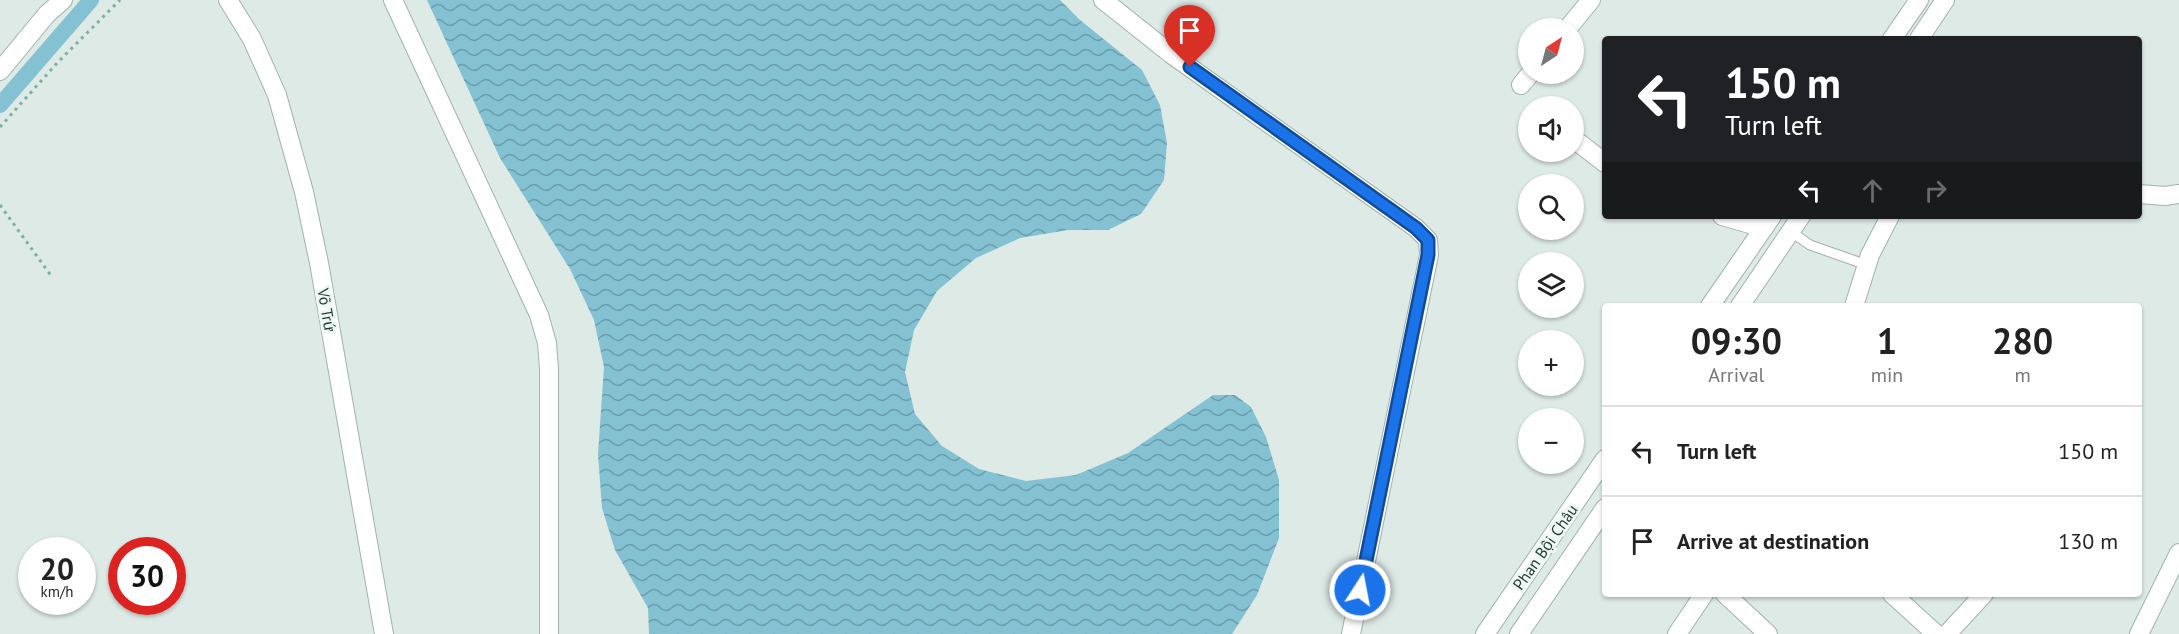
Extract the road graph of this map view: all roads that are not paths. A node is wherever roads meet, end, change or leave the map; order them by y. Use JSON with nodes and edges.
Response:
{"nodes":[{"id":1,"x":63,"y":0,"type":"edge"},
{"id":2,"x":228,"y":0,"type":"edge"},
{"id":3,"x":393,"y":0,"type":"edge"},
{"id":4,"x":1102,"y":0,"type":"edge"},
{"id":5,"x":1591,"y":0,"type":"edge"},
{"id":6,"x":1919,"y":0,"type":"edge"},
{"id":7,"x":1945,"y":0,"type":"edge"},
{"id":8,"x":1576,"y":18,"type":"edge"},
{"id":9,"x":1894,"y":36,"type":"edge"},
{"id":10,"x":1921,"y":36,"type":"edge"},
{"id":11,"x":0,"y":72,"type":"edge"},
{"id":12,"x":1584,"y":147,"type":"edge"},
{"id":13,"x":1602,"y":161,"type":"edge"},
{"id":14,"x":2142,"y":194,"type":"edge"},
{"id":15,"x":2179,"y":194,"type":"edge"},
{"id":16,"x":1745,"y":219,"type":"edge"},
{"id":17,"x":1799,"y":219,"type":"edge"},
{"id":18,"x":1889,"y":219,"type":"edge"},
{"id":19,"x":1768,"y":222,"type":"edge"},
{"id":20,"x":1790,"y":231,"type":"junction"},
{"id":21,"x":1867,"y":265,"type":"junction"},
{"id":22,"x":1712,"y":303,"type":"edge"},
{"id":23,"x":1742,"y":303,"type":"edge"},
{"id":24,"x":1855,"y":303,"type":"edge"},
{"id":25,"x":1602,"y":463,"type":"edge"},
{"id":26,"x":1602,"y":511,"type":"edge"},
{"id":27,"x":2179,"y":553,"type":"edge"},
{"id":28,"x":1702,"y":597,"type":"edge"},
{"id":29,"x":1728,"y":597,"type":"edge"},
{"id":30,"x":1895,"y":597,"type":"edge"},
{"id":31,"x":1980,"y":597,"type":"edge"},
{"id":32,"x":384,"y":634,"type":"edge"},
{"id":33,"x":549,"y":634,"type":"edge"},
{"id":34,"x":1351,"y":634,"type":"edge"},
{"id":35,"x":1485,"y":634,"type":"edge"},
{"id":36,"x":1520,"y":634,"type":"edge"},
{"id":37,"x":1677,"y":634,"type":"edge"},
{"id":38,"x":1768,"y":634,"type":"edge"},
{"id":39,"x":1936,"y":634,"type":"edge"},
{"id":40,"x":1947,"y":634,"type":"edge"},
{"id":41,"x":2139,"y":634,"type":"edge"}],
"edges":[{"from":1,"to":11,"type":"street"},
{"from":2,"to":32,"type":"street","name":"Võ Trứ"},
{"from":3,"to":33,"type":"street"},
{"from":4,"to":34,"type":"street"},
{"from":5,"to":8,"type":"street"},
{"from":6,"to":9,"type":"street"},
{"from":7,"to":10,"type":"street"},
{"from":12,"to":13,"type":"street"},
{"from":14,"to":15,"type":"street"},
{"from":16,"to":19,"type":"street"},
{"from":17,"to":20,"type":"street"},
{"from":18,"to":21,"type":"street"},
{"from":19,"to":22,"type":"street"},
{"from":20,"to":21,"type":"lane"},
{"from":20,"to":23,"type":"street"},
{"from":21,"to":24,"type":"street"},
{"from":25,"to":35,"type":"street","name":"Phan Bội Châu"},
{"from":26,"to":36,"type":"street","name":"Phan Bội Châu"},
{"from":27,"to":41,"type":"street"},
{"from":28,"to":37,"type":"street"},
{"from":29,"to":38,"type":"street"},
{"from":30,"to":39,"type":"street"},
{"from":31,"to":40,"type":"street"}]}
